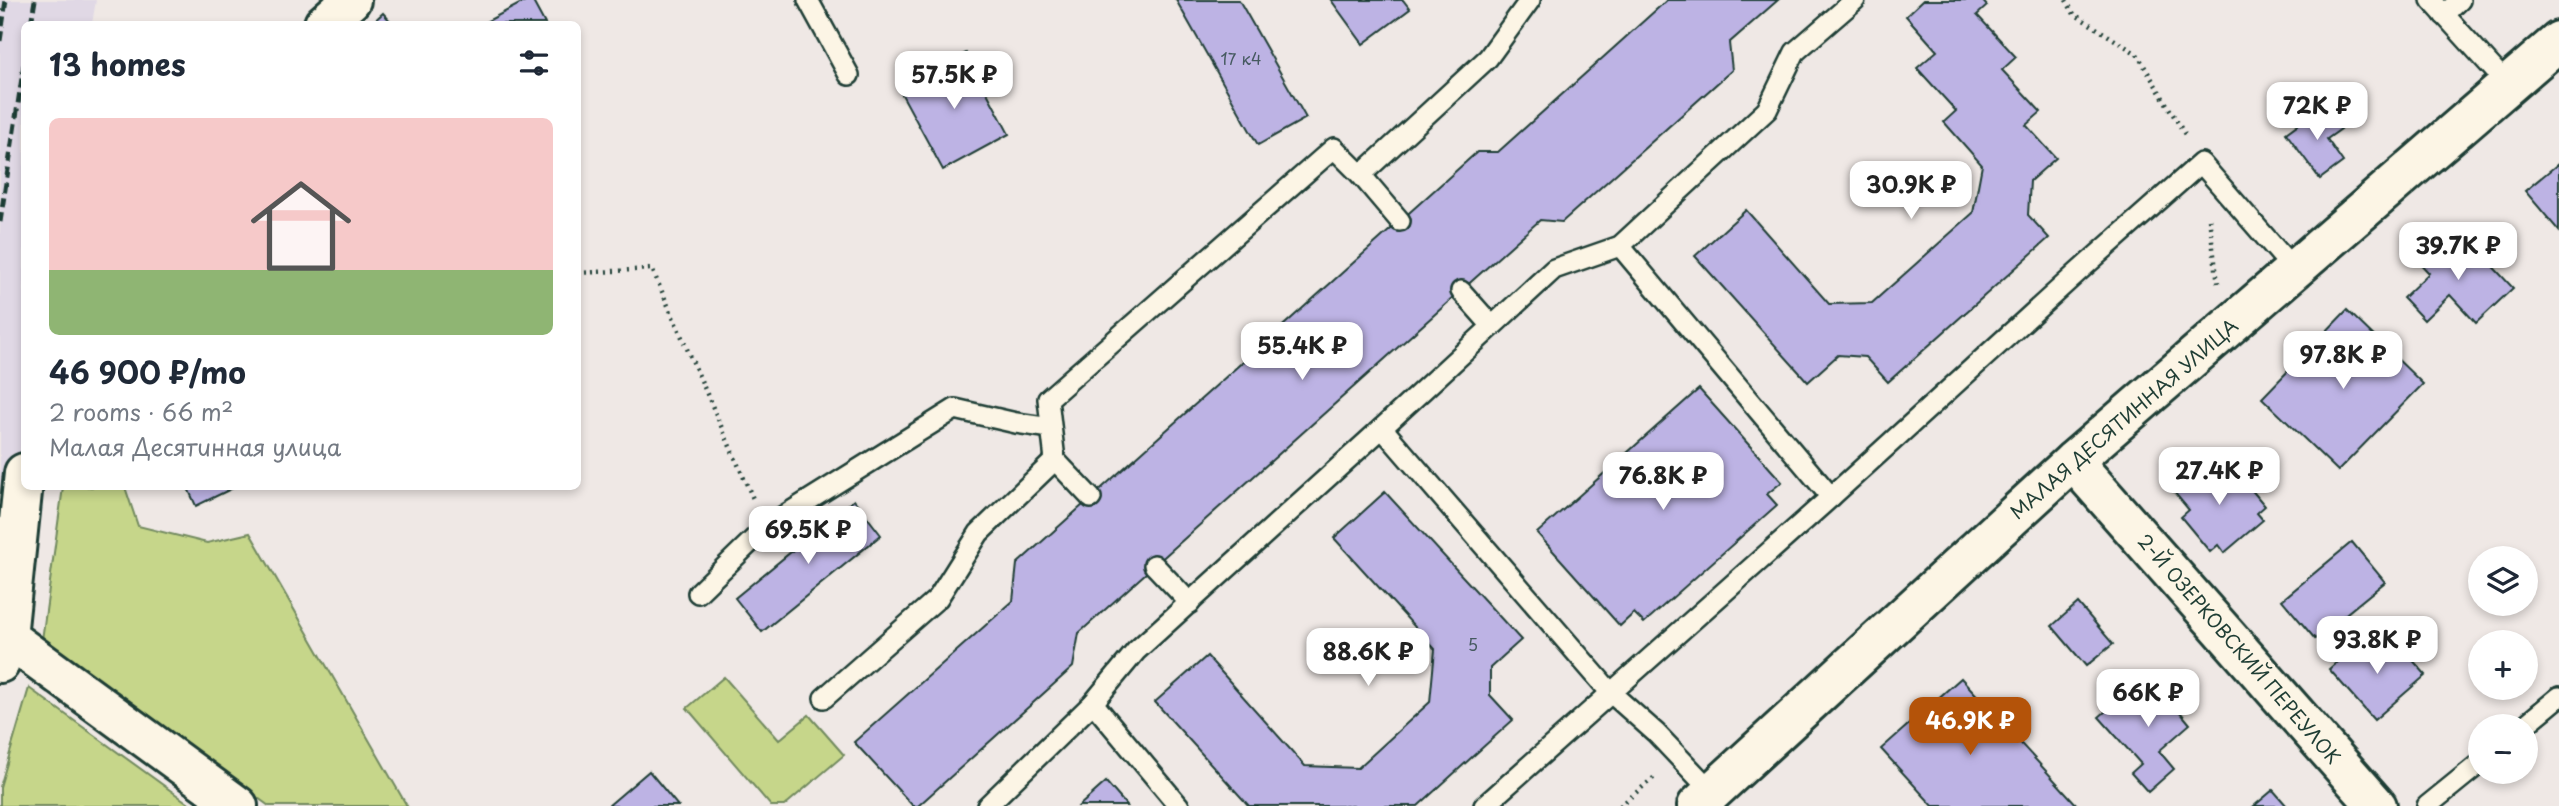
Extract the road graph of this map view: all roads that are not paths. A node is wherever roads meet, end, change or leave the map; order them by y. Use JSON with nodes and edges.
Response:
{"nodes":[{"id":1,"x":808,"y":0,"type":"edge"},
{"id":2,"x":1530,"y":0,"type":"edge"},
{"id":3,"x":1855,"y":0,"type":"edge"},
{"id":4,"x":2431,"y":0,"type":"edge"},
{"id":5,"x":2460,"y":0,"type":"edge"},
{"id":6,"x":2444,"y":15,"type":"junction"},
{"id":7,"x":2559,"y":41,"type":"edge"},
{"id":8,"x":849,"y":75,"type":"dead end"},
{"id":9,"x":2508,"y":85,"type":"junction"},
{"id":10,"x":1361,"y":175,"type":"junction"},
{"id":11,"x":1400,"y":221,"type":"dead end"},
{"id":12,"x":1620,"y":246,"type":"junction"},
{"id":13,"x":2294,"y":270,"type":"junction"},
{"id":14,"x":1461,"y":291,"type":"dead end"},
{"id":15,"x":1492,"y":326,"type":"junction"},
{"id":16,"x":1051,"y":428,"type":"junction"},
{"id":17,"x":1382,"y":428,"type":"junction"},
{"id":18,"x":1055,"y":460,"type":"junction"},
{"id":19,"x":2073,"y":461,"type":"junction"},
{"id":20,"x":22,"y":490,"type":"edge"},
{"id":21,"x":1831,"y":496,"type":"junction"},
{"id":22,"x":1091,"y":498,"type":"dead end"},
{"id":23,"x":1154,"y":565,"type":"dead end"},
{"id":24,"x":698,"y":593,"type":"dead end"},
{"id":25,"x":1190,"y":603,"type":"junction"},
{"id":26,"x":4,"y":650,"type":"edge"},
{"id":27,"x":1611,"y":693,"type":"junction"},
{"id":28,"x":2559,"y":697,"type":"edge"},
{"id":29,"x":824,"y":698,"type":"dead end"},
{"id":30,"x":1093,"y":703,"type":"junction"},
{"id":31,"x":2538,"y":714,"type":"edge"},
{"id":32,"x":2468,"y":773,"type":"edge"},
{"id":33,"x":1704,"y":799,"type":"edge"},
{"id":34,"x":239,"y":806,"type":"edge"},
{"id":35,"x":987,"y":806,"type":"edge"},
{"id":36,"x":1179,"y":806,"type":"edge"},
{"id":37,"x":1484,"y":806,"type":"edge"},
{"id":38,"x":2377,"y":806,"type":"edge"},
{"id":39,"x":2427,"y":806,"type":"edge"}],
"edges":[{"from":1,"to":8,"type":"lane"},
{"from":2,"to":10,"type":"lane"},
{"from":3,"to":12,"type":"lane"},
{"from":4,"to":6,"type":"lane"},
{"from":5,"to":6,"type":"lane"},
{"from":6,"to":9,"type":"lane"},
{"from":7,"to":9,"type":"street","name":"МАЛАЯ ДЕСЯТИННАЯ УЛИЦА"},
{"from":9,"to":13,"type":"street","name":"МАЛАЯ ДЕСЯТИННАЯ УЛИЦА"},
{"from":10,"to":11,"type":"lane"},
{"from":10,"to":16,"type":"lane"},
{"from":12,"to":15,"type":"lane"},
{"from":12,"to":21,"type":"lane"},
{"from":13,"to":19,"type":"street","name":"МАЛАЯ ДЕСЯТИННАЯ УЛИЦА"},
{"from":13,"to":21,"type":"lane"},
{"from":14,"to":15,"type":"lane"},
{"from":15,"to":17,"type":"lane"},
{"from":16,"to":18,"type":"lane"},
{"from":16,"to":24,"type":"lane"},
{"from":17,"to":25,"type":"lane"},
{"from":17,"to":27,"type":"lane"},
{"from":18,"to":22,"type":"lane"},
{"from":18,"to":29,"type":"lane"},
{"from":19,"to":33,"type":"street","name":"МАЛАЯ ДЕСЯТИННАЯ УЛИЦА"},
{"from":19,"to":38,"type":"street","name":"2-Й ОЗЕРКОВСКИЙ ПЕРЕУЛОК"},
{"from":20,"to":26,"type":"street"},
{"from":21,"to":27,"type":"lane"},
{"from":23,"to":25,"type":"lane"},
{"from":25,"to":30,"type":"lane"},
{"from":26,"to":34,"type":"street"},
{"from":27,"to":33,"type":"lane"},
{"from":27,"to":37,"type":"lane"},
{"from":28,"to":31,"type":"lane"},
{"from":30,"to":35,"type":"lane"},
{"from":30,"to":36,"type":"lane"},
{"from":32,"to":39,"type":"lane"}]}
